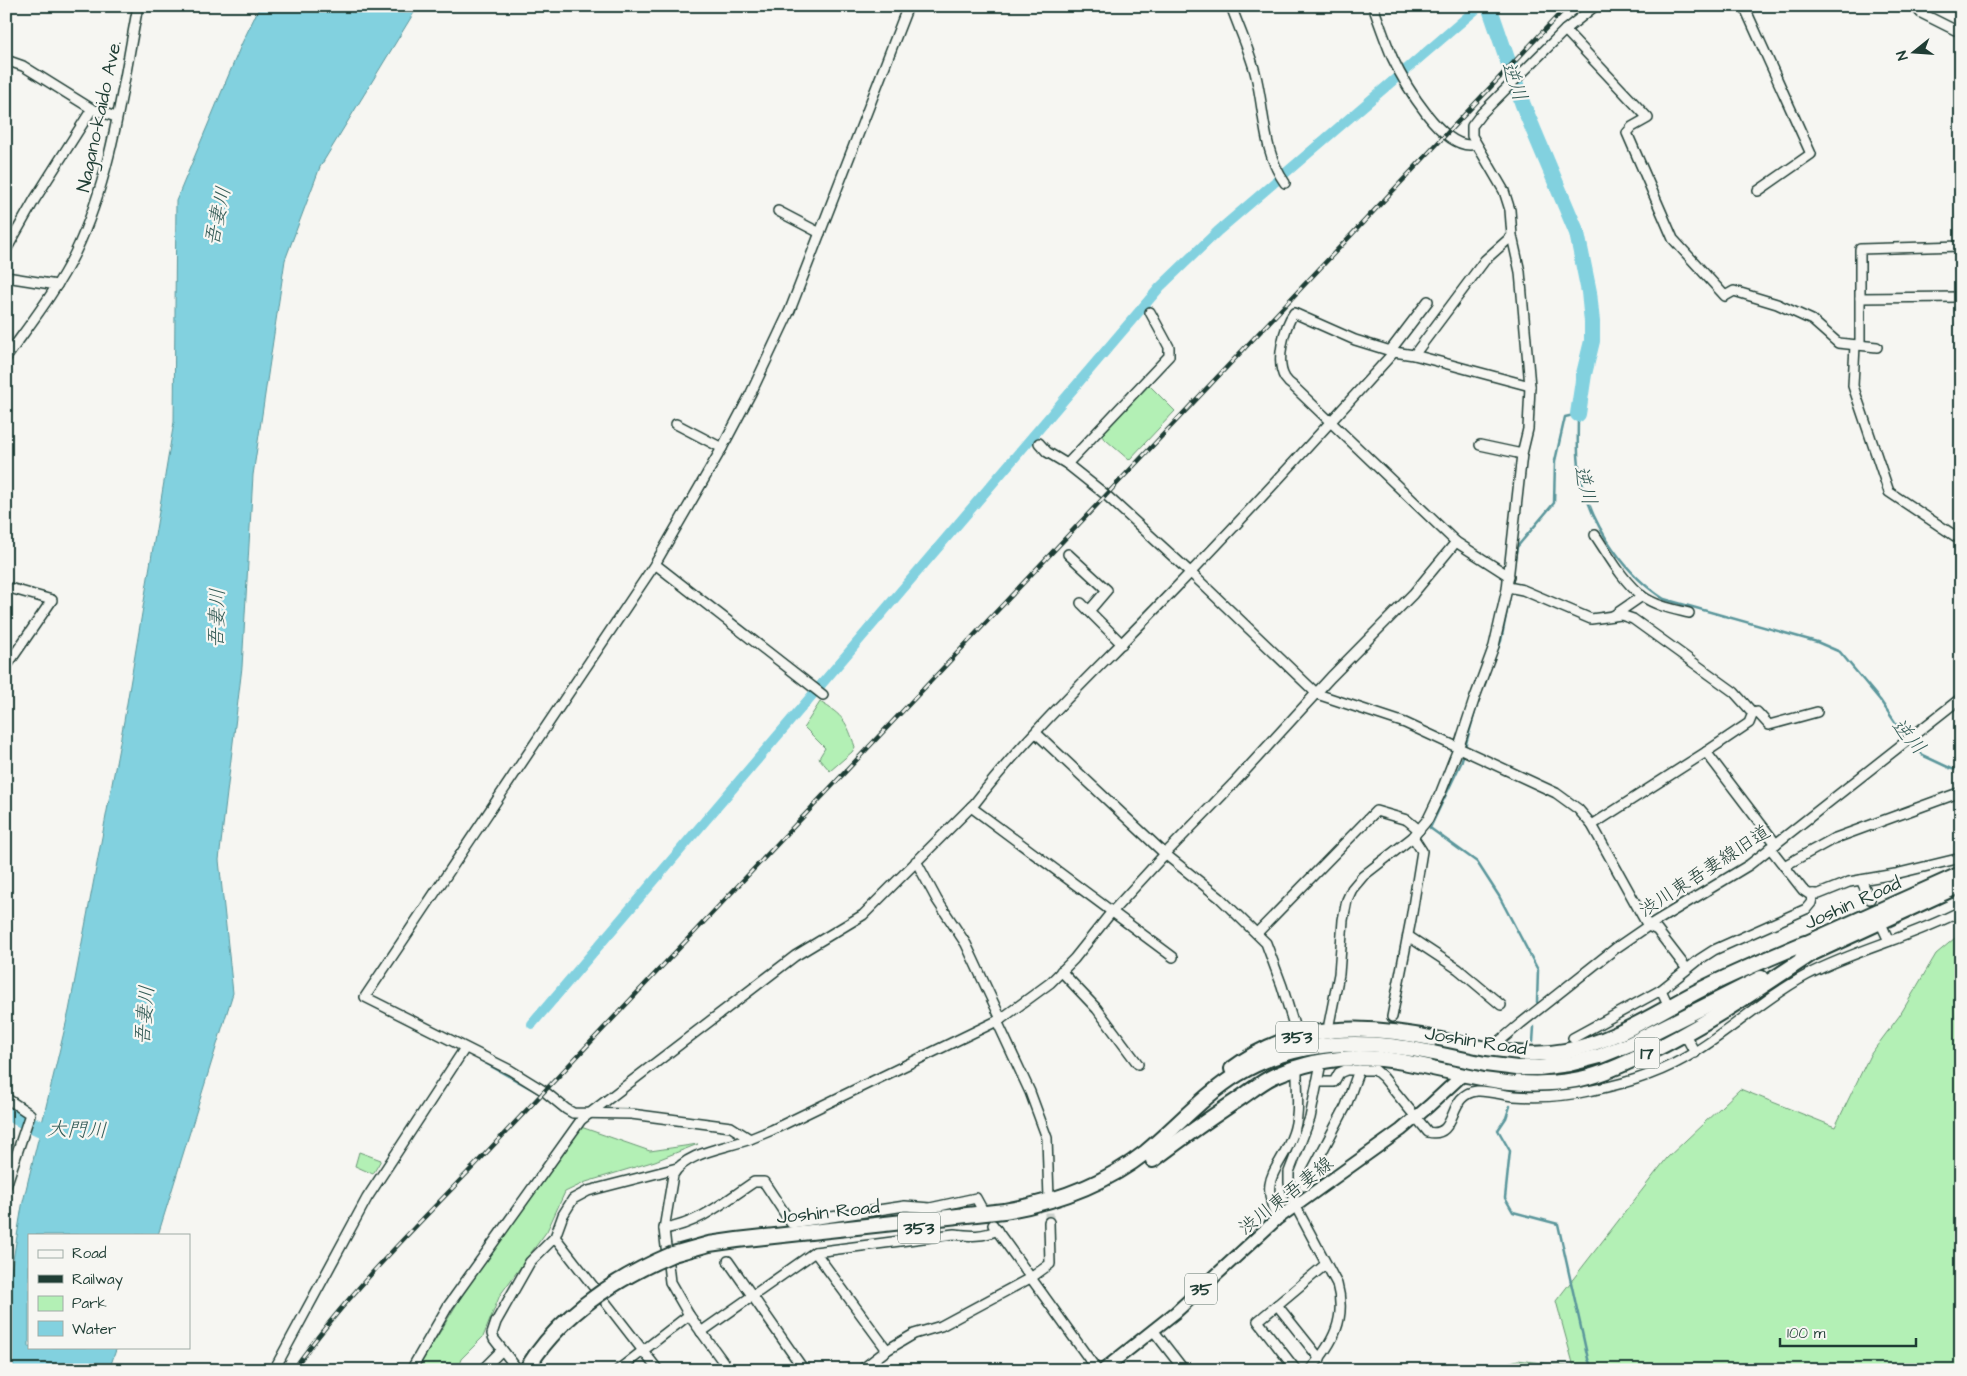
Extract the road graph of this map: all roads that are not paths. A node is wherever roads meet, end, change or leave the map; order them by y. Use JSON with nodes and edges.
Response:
{"nodes":[{"id":1,"x":138,"y":6,"type":"edge"},
{"id":2,"x":908,"y":6,"type":"edge"},
{"id":3,"x":1231,"y":6,"type":"edge"},
{"id":4,"x":1373,"y":6,"type":"edge"},
{"id":5,"x":1595,"y":6,"type":"edge"},
{"id":6,"x":1744,"y":6,"type":"edge"},
{"id":7,"x":1915,"y":6,"type":"edge"},
{"id":8,"x":1565,"y":30,"type":"junction"},
{"id":9,"x":1955,"y":30,"type":"dead end"},
{"id":10,"x":6,"y":60,"type":"edge"},
{"id":11,"x":92,"y":109,"type":"junction"},
{"id":12,"x":116,"y":117,"type":"junction"},
{"id":13,"x":1476,"y":144,"type":"junction"},
{"id":14,"x":1282,"y":179,"type":"dead end"},
{"id":15,"x":1758,"y":191,"type":"dead end"},
{"id":16,"x":778,"y":211,"type":"dead end"},
{"id":17,"x":820,"y":233,"type":"junction"},
{"id":18,"x":1512,"y":236,"type":"junction"},
{"id":19,"x":1961,"y":246,"type":"edge"},
{"id":20,"x":6,"y":250,"type":"edge"},
{"id":21,"x":6,"y":276,"type":"edge"},
{"id":22,"x":58,"y":285,"type":"junction"},
{"id":23,"x":1961,"y":297,"type":"edge"},
{"id":24,"x":1860,"y":298,"type":"junction"},
{"id":25,"x":1428,"y":302,"type":"dead end"},
{"id":26,"x":1150,"y":312,"type":"dead end"},
{"id":27,"x":1858,"y":345,"type":"junction"},
{"id":28,"x":1877,"y":347,"type":"dead end"},
{"id":29,"x":1392,"y":352,"type":"junction"},
{"id":30,"x":1414,"y":355,"type":"junction"},
{"id":31,"x":6,"y":358,"type":"edge"},
{"id":32,"x":1530,"y":386,"type":"junction"},
{"id":33,"x":676,"y":424,"type":"dead end"},
{"id":34,"x":1330,"y":424,"type":"junction"},
{"id":35,"x":1039,"y":443,"type":"dead end"},
{"id":36,"x":1480,"y":445,"type":"dead end"},
{"id":37,"x":722,"y":448,"type":"junction"},
{"id":38,"x":1522,"y":454,"type":"junction"},
{"id":39,"x":1066,"y":464,"type":"junction"},
{"id":40,"x":1595,"y":535,"type":"dead end"},
{"id":41,"x":1961,"y":538,"type":"edge"},
{"id":42,"x":1456,"y":542,"type":"junction"},
{"id":43,"x":1068,"y":554,"type":"dead end"},
{"id":44,"x":655,"y":564,"type":"junction"},
{"id":45,"x":1191,"y":573,"type":"junction"},
{"id":46,"x":1509,"y":576,"type":"junction"},
{"id":47,"x":6,"y":587,"type":"edge"},
{"id":48,"x":1511,"y":588,"type":"junction"},
{"id":49,"x":1642,"y":596,"type":"junction"},
{"id":50,"x":1081,"y":603,"type":"dead end"},
{"id":51,"x":1089,"y":611,"type":"junction"},
{"id":52,"x":1689,"y":613,"type":"dead end"},
{"id":53,"x":1612,"y":616,"type":"junction"},
{"id":54,"x":1122,"y":644,"type":"junction"},
{"id":55,"x":6,"y":667,"type":"edge"},
{"id":56,"x":1317,"y":694,"type":"junction"},
{"id":57,"x":823,"y":695,"type":"dead end"},
{"id":58,"x":1961,"y":698,"type":"edge"},
{"id":59,"x":1817,"y":712,"type":"dead end"},
{"id":60,"x":1753,"y":713,"type":"junction"},
{"id":61,"x":1036,"y":732,"type":"junction"},
{"id":62,"x":1459,"y":749,"type":"junction"},
{"id":63,"x":1706,"y":752,"type":"junction"},
{"id":64,"x":1961,"y":792,"type":"edge"},
{"id":65,"x":971,"y":807,"type":"junction"},
{"id":66,"x":1592,"y":825,"type":"junction"},
{"id":67,"x":1416,"y":834,"type":"junction"},
{"id":68,"x":1773,"y":846,"type":"junction"},
{"id":69,"x":1165,"y":854,"type":"junction"},
{"id":70,"x":1961,"y":858,"type":"edge"},
{"id":71,"x":916,"y":861,"type":"junction"},
{"id":72,"x":1784,"y":866,"type":"junction"},
{"id":73,"x":1961,"y":874,"type":"edge"},
{"id":74,"x":1861,"y":880,"type":"junction"},
{"id":75,"x":1961,"y":885,"type":"edge"},
{"id":76,"x":1813,"y":894,"type":"junction"},
{"id":77,"x":1870,"y":899,"type":"dead end"},
{"id":78,"x":1961,"y":911,"type":"edge"},
{"id":79,"x":1112,"y":912,"type":"junction"},
{"id":80,"x":1648,"y":926,"type":"junction"},
{"id":81,"x":1883,"y":928,"type":"dead end"},
{"id":82,"x":1257,"y":933,"type":"junction"},
{"id":83,"x":1408,"y":936,"type":"junction"},
{"id":84,"x":1889,"y":940,"type":"junction"},
{"id":85,"x":1808,"y":949,"type":"junction"},
{"id":86,"x":1173,"y":957,"type":"dead end"},
{"id":87,"x":1687,"y":969,"type":"junction"},
{"id":88,"x":1061,"y":971,"type":"junction"},
{"id":89,"x":1660,"y":990,"type":"junction"},
{"id":90,"x":1667,"y":1003,"type":"dead end"},
{"id":91,"x":1501,"y":1005,"type":"dead end"},
{"id":92,"x":1392,"y":1017,"type":"dead end"},
{"id":93,"x":999,"y":1020,"type":"junction"},
{"id":94,"x":1330,"y":1024,"type":"dead end"},
{"id":95,"x":1296,"y":1032,"type":"dead end"},
{"id":96,"x":1573,"y":1038,"type":"dead end"},
{"id":97,"x":1688,"y":1040,"type":"dead end"},
{"id":98,"x":465,"y":1048,"type":"junction"},
{"id":99,"x":1489,"y":1050,"type":"junction"},
{"id":100,"x":1695,"y":1053,"type":"junction"},
{"id":101,"x":1138,"y":1064,"type":"dead end"},
{"id":102,"x":1320,"y":1068,"type":"dead end"},
{"id":103,"x":1517,"y":1068,"type":"joint"},
{"id":104,"x":1359,"y":1070,"type":"junction"},
{"id":105,"x":1297,"y":1073,"type":"dead end"},
{"id":106,"x":1462,"y":1075,"type":"junction"},
{"id":107,"x":1317,"y":1082,"type":"junction"},
{"id":108,"x":6,"y":1098,"type":"edge"},
{"id":109,"x":588,"y":1114,"type":"junction"},
{"id":110,"x":1415,"y":1118,"type":"junction"},
{"id":111,"x":750,"y":1139,"type":"junction"},
{"id":112,"x":1149,"y":1156,"type":"junction"},
{"id":113,"x":677,"y":1168,"type":"junction"},
{"id":114,"x":6,"y":1186,"type":"edge"},
{"id":115,"x":1304,"y":1186,"type":"dead end"},
{"id":116,"x":1049,"y":1199,"type":"tunnel mouth"},
{"id":117,"x":1295,"y":1204,"type":"junction"},
{"id":118,"x":982,"y":1209,"type":"dead end"},
{"id":119,"x":1277,"y":1219,"type":"junction"},
{"id":120,"x":1049,"y":1222,"type":"tunnel mouth"},
{"id":121,"x":664,"y":1229,"type":"junction"},
{"id":122,"x":555,"y":1237,"type":"junction"},
{"id":123,"x":814,"y":1252,"type":"junction"},
{"id":124,"x":673,"y":1258,"type":"junction"},
{"id":125,"x":728,"y":1261,"type":"dead end"},
{"id":126,"x":1326,"y":1264,"type":"junction"},
{"id":127,"x":1032,"y":1276,"type":"junction"},
{"id":128,"x":754,"y":1296,"type":"junction"},
{"id":129,"x":1277,"y":1305,"type":"junction"},
{"id":130,"x":689,"y":1315,"type":"junction"},
{"id":131,"x":1153,"y":1330,"type":"junction"},
{"id":132,"x":701,"y":1332,"type":"junction"},
{"id":133,"x":502,"y":1350,"type":"junction"},
{"id":134,"x":643,"y":1350,"type":"junction"},
{"id":135,"x":887,"y":1350,"type":"junction"},
{"id":136,"x":1320,"y":1359,"type":"junction"},
{"id":137,"x":274,"y":1370,"type":"edge"},
{"id":138,"x":411,"y":1370,"type":"edge"},
{"id":139,"x":482,"y":1370,"type":"edge"},
{"id":140,"x":518,"y":1370,"type":"edge"},
{"id":141,"x":526,"y":1370,"type":"edge"},
{"id":142,"x":535,"y":1370,"type":"edge"},
{"id":143,"x":618,"y":1370,"type":"edge"},
{"id":144,"x":658,"y":1370,"type":"edge"},
{"id":145,"x":728,"y":1370,"type":"edge"},
{"id":146,"x":804,"y":1370,"type":"edge"},
{"id":147,"x":861,"y":1370,"type":"edge"},
{"id":148,"x":1097,"y":1370,"type":"edge"},
{"id":149,"x":1103,"y":1370,"type":"edge"},
{"id":150,"x":1184,"y":1370,"type":"edge"},
{"id":151,"x":1296,"y":1370,"type":"edge"},
{"id":152,"x":1310,"y":1370,"type":"edge"}],
"edges":[{"from":1,"to":12,"type":"street","name":"Nagano-kaido Ave."},
{"from":2,"to":17,"type":"street"},
{"from":3,"to":14,"type":"street"},
{"from":4,"to":13,"type":"street"},
{"from":5,"to":8,"type":"street"},
{"from":6,"to":15,"type":"street"},
{"from":7,"to":9,"type":"street"},
{"from":8,"to":13,"type":"street"},
{"from":8,"to":27,"type":"street"},
{"from":10,"to":11,"type":"street"},
{"from":11,"to":12,"type":"street"},
{"from":11,"to":20,"type":"street"},
{"from":12,"to":22,"type":"street","name":"Nagano-kaido Ave."},
{"from":13,"to":18,"type":"street"},
{"from":16,"to":17,"type":"street"},
{"from":17,"to":37,"type":"street"},
{"from":18,"to":30,"type":"street"},
{"from":18,"to":32,"type":"street"},
{"from":19,"to":24,"type":"street"},
{"from":21,"to":22,"type":"street"},
{"from":22,"to":31,"type":"street","name":"Nagano-kaido Ave."},
{"from":23,"to":24,"type":"street"},
{"from":24,"to":27,"type":"street"},
{"from":25,"to":29,"type":"street"},
{"from":26,"to":39,"type":"street"},
{"from":27,"to":28,"type":"street"},
{"from":27,"to":41,"type":"street"},
{"from":29,"to":30,"type":"street"},
{"from":29,"to":34,"type":"street"},
{"from":29,"to":34,"type":"street"},
{"from":30,"to":32,"type":"street"},
{"from":32,"to":38,"type":"street"},
{"from":33,"to":37,"type":"street"},
{"from":34,"to":42,"type":"street"},
{"from":34,"to":45,"type":"street"},
{"from":35,"to":39,"type":"street"},
{"from":36,"to":38,"type":"street"},
{"from":37,"to":44,"type":"street"},
{"from":38,"to":46,"type":"street"},
{"from":39,"to":45,"type":"street"},
{"from":40,"to":49,"type":"street"},
{"from":42,"to":46,"type":"street"},
{"from":42,"to":56,"type":"street"},
{"from":43,"to":51,"type":"street"},
{"from":44,"to":57,"type":"street"},
{"from":44,"to":98,"type":"street"},
{"from":45,"to":54,"type":"street"},
{"from":45,"to":56,"type":"street"},
{"from":46,"to":48,"type":"street"},
{"from":47,"to":55,"type":"street"},
{"from":48,"to":53,"type":"street"},
{"from":48,"to":62,"type":"street"},
{"from":49,"to":52,"type":"street"},
{"from":49,"to":53,"type":"street"},
{"from":50,"to":51,"type":"street"},
{"from":51,"to":54,"type":"street"},
{"from":53,"to":60,"type":"street"},
{"from":54,"to":61,"type":"street"},
{"from":56,"to":62,"type":"street"},
{"from":56,"to":69,"type":"street"},
{"from":58,"to":68,"type":"street","name":"渋川東吾妻線旧道"},
{"from":59,"to":60,"type":"street"},
{"from":60,"to":63,"type":"street"},
{"from":61,"to":65,"type":"street"},
{"from":61,"to":69,"type":"street"},
{"from":62,"to":66,"type":"street"},
{"from":62,"to":67,"type":"street"},
{"from":63,"to":66,"type":"street"},
{"from":63,"to":68,"type":"street"},
{"from":64,"to":72,"type":"street"},
{"from":65,"to":71,"type":"street"},
{"from":65,"to":79,"type":"street"},
{"from":66,"to":80,"type":"street"},
{"from":67,"to":82,"type":"street"},
{"from":67,"to":83,"type":"street"},
{"from":67,"to":94,"type":"street"},
{"from":68,"to":72,"type":"street"},
{"from":68,"to":80,"type":"street","name":"渋川東吾妻線旧道"},
{"from":69,"to":79,"type":"street"},
{"from":69,"to":82,"type":"street"},
{"from":70,"to":74,"type":"street"},
{"from":71,"to":93,"type":"street"},
{"from":71,"to":109,"type":"street"},
{"from":72,"to":76,"type":"street"},
{"from":73,"to":85,"type":"highway","name":"Joshin Road","number":"17"},
{"from":74,"to":76,"type":"street"},
{"from":74,"to":77,"type":"street"},
{"from":75,"to":85,"type":"highway","name":"Joshin Road","number":"17"},
{"from":76,"to":87,"type":"street"},
{"from":78,"to":84,"type":"street"},
{"from":79,"to":86,"type":"street"},
{"from":79,"to":88,"type":"street"},
{"from":80,"to":87,"type":"street"},
{"from":80,"to":99,"type":"street","name":"渋川東吾妻線旧道"},
{"from":81,"to":84,"type":"street"},
{"from":82,"to":95,"type":"street"},
{"from":83,"to":91,"type":"street"},
{"from":83,"to":92,"type":"street"},
{"from":84,"to":100,"type":"street"},
{"from":85,"to":99,"type":"highway","number":"17"},
{"from":85,"to":103,"type":"highway","name":"Joshin Road","number":"17"},
{"from":85,"to":106,"type":"highway","number":"17"},
{"from":87,"to":89,"type":"street"},
{"from":88,"to":93,"type":"street"},
{"from":88,"to":101,"type":"street"},
{"from":89,"to":90,"type":"street"},
{"from":89,"to":96,"type":"street"},
{"from":93,"to":111,"type":"street"},
{"from":93,"to":116,"type":"street"},
{"from":97,"to":100,"type":"street"},
{"from":98,"to":109,"type":"street"},
{"from":98,"to":137,"type":"street"},
{"from":99,"to":106,"type":"main road","name":"渋川東吾妻線","number":"35"},
{"from":99,"to":112,"type":"highway","number":"353"},
{"from":100,"to":110,"type":"street"},
{"from":102,"to":107,"type":"street"},
{"from":103,"to":112,"type":"highway","name":"Joshin Road","number":"353","bridge":true},
{"from":104,"to":107,"type":"street"},
{"from":104,"to":110,"type":"street"},
{"from":104,"to":115,"type":"street"},
{"from":105,"to":119,"type":"street"},
{"from":106,"to":110,"type":"main road","name":"渋川東吾妻線","number":"35"},
{"from":106,"to":112,"type":"highway","number":"353"},
{"from":107,"to":117,"type":"street"},
{"from":108,"to":114,"type":"street"},
{"from":109,"to":111,"type":"street"},
{"from":109,"to":138,"type":"street"},
{"from":110,"to":117,"type":"main road","name":"渋川東吾妻線","number":"35"},
{"from":111,"to":113,"type":"street"},
{"from":112,"to":124,"type":"highway","name":"Joshin Road","number":"353"},
{"from":113,"to":121,"type":"street"},
{"from":113,"to":122,"type":"street"},
{"from":117,"to":119,"type":"main road","name":"渋川東吾妻線","number":"35"},
{"from":117,"to":126,"type":"street"},
{"from":118,"to":121,"type":"street"},
{"from":119,"to":131,"type":"main road","name":"渋川東吾妻線","number":"35"},
{"from":120,"to":127,"type":"street"},
{"from":121,"to":130,"type":"street"},
{"from":122,"to":133,"type":"street"},
{"from":122,"to":134,"type":"street"},
{"from":123,"to":127,"type":"street"},
{"from":123,"to":128,"type":"street"},
{"from":123,"to":135,"type":"street"},
{"from":124,"to":141,"type":"highway","name":"Joshin Road","number":"353","bridge":true},
{"from":124,"to":142,"type":"highway","name":"Joshin Road","number":"353"},
{"from":125,"to":128,"type":"street"},
{"from":126,"to":129,"type":"street"},
{"from":126,"to":136,"type":"street"},
{"from":127,"to":135,"type":"street"},
{"from":127,"to":148,"type":"street"},
{"from":128,"to":132,"type":"street"},
{"from":128,"to":146,"type":"street"},
{"from":129,"to":136,"type":"street"},
{"from":129,"to":151,"type":"street"},
{"from":130,"to":132,"type":"street"},
{"from":130,"to":134,"type":"street"},
{"from":131,"to":149,"type":"main road","name":"渋川東吾妻線","number":"35"},
{"from":131,"to":150,"type":"street"},
{"from":132,"to":145,"type":"street"},
{"from":133,"to":139,"type":"street"},
{"from":133,"to":140,"type":"street"},
{"from":134,"to":143,"type":"street"},
{"from":134,"to":144,"type":"street"},
{"from":135,"to":147,"type":"street"},
{"from":136,"to":152,"type":"street"}]}
